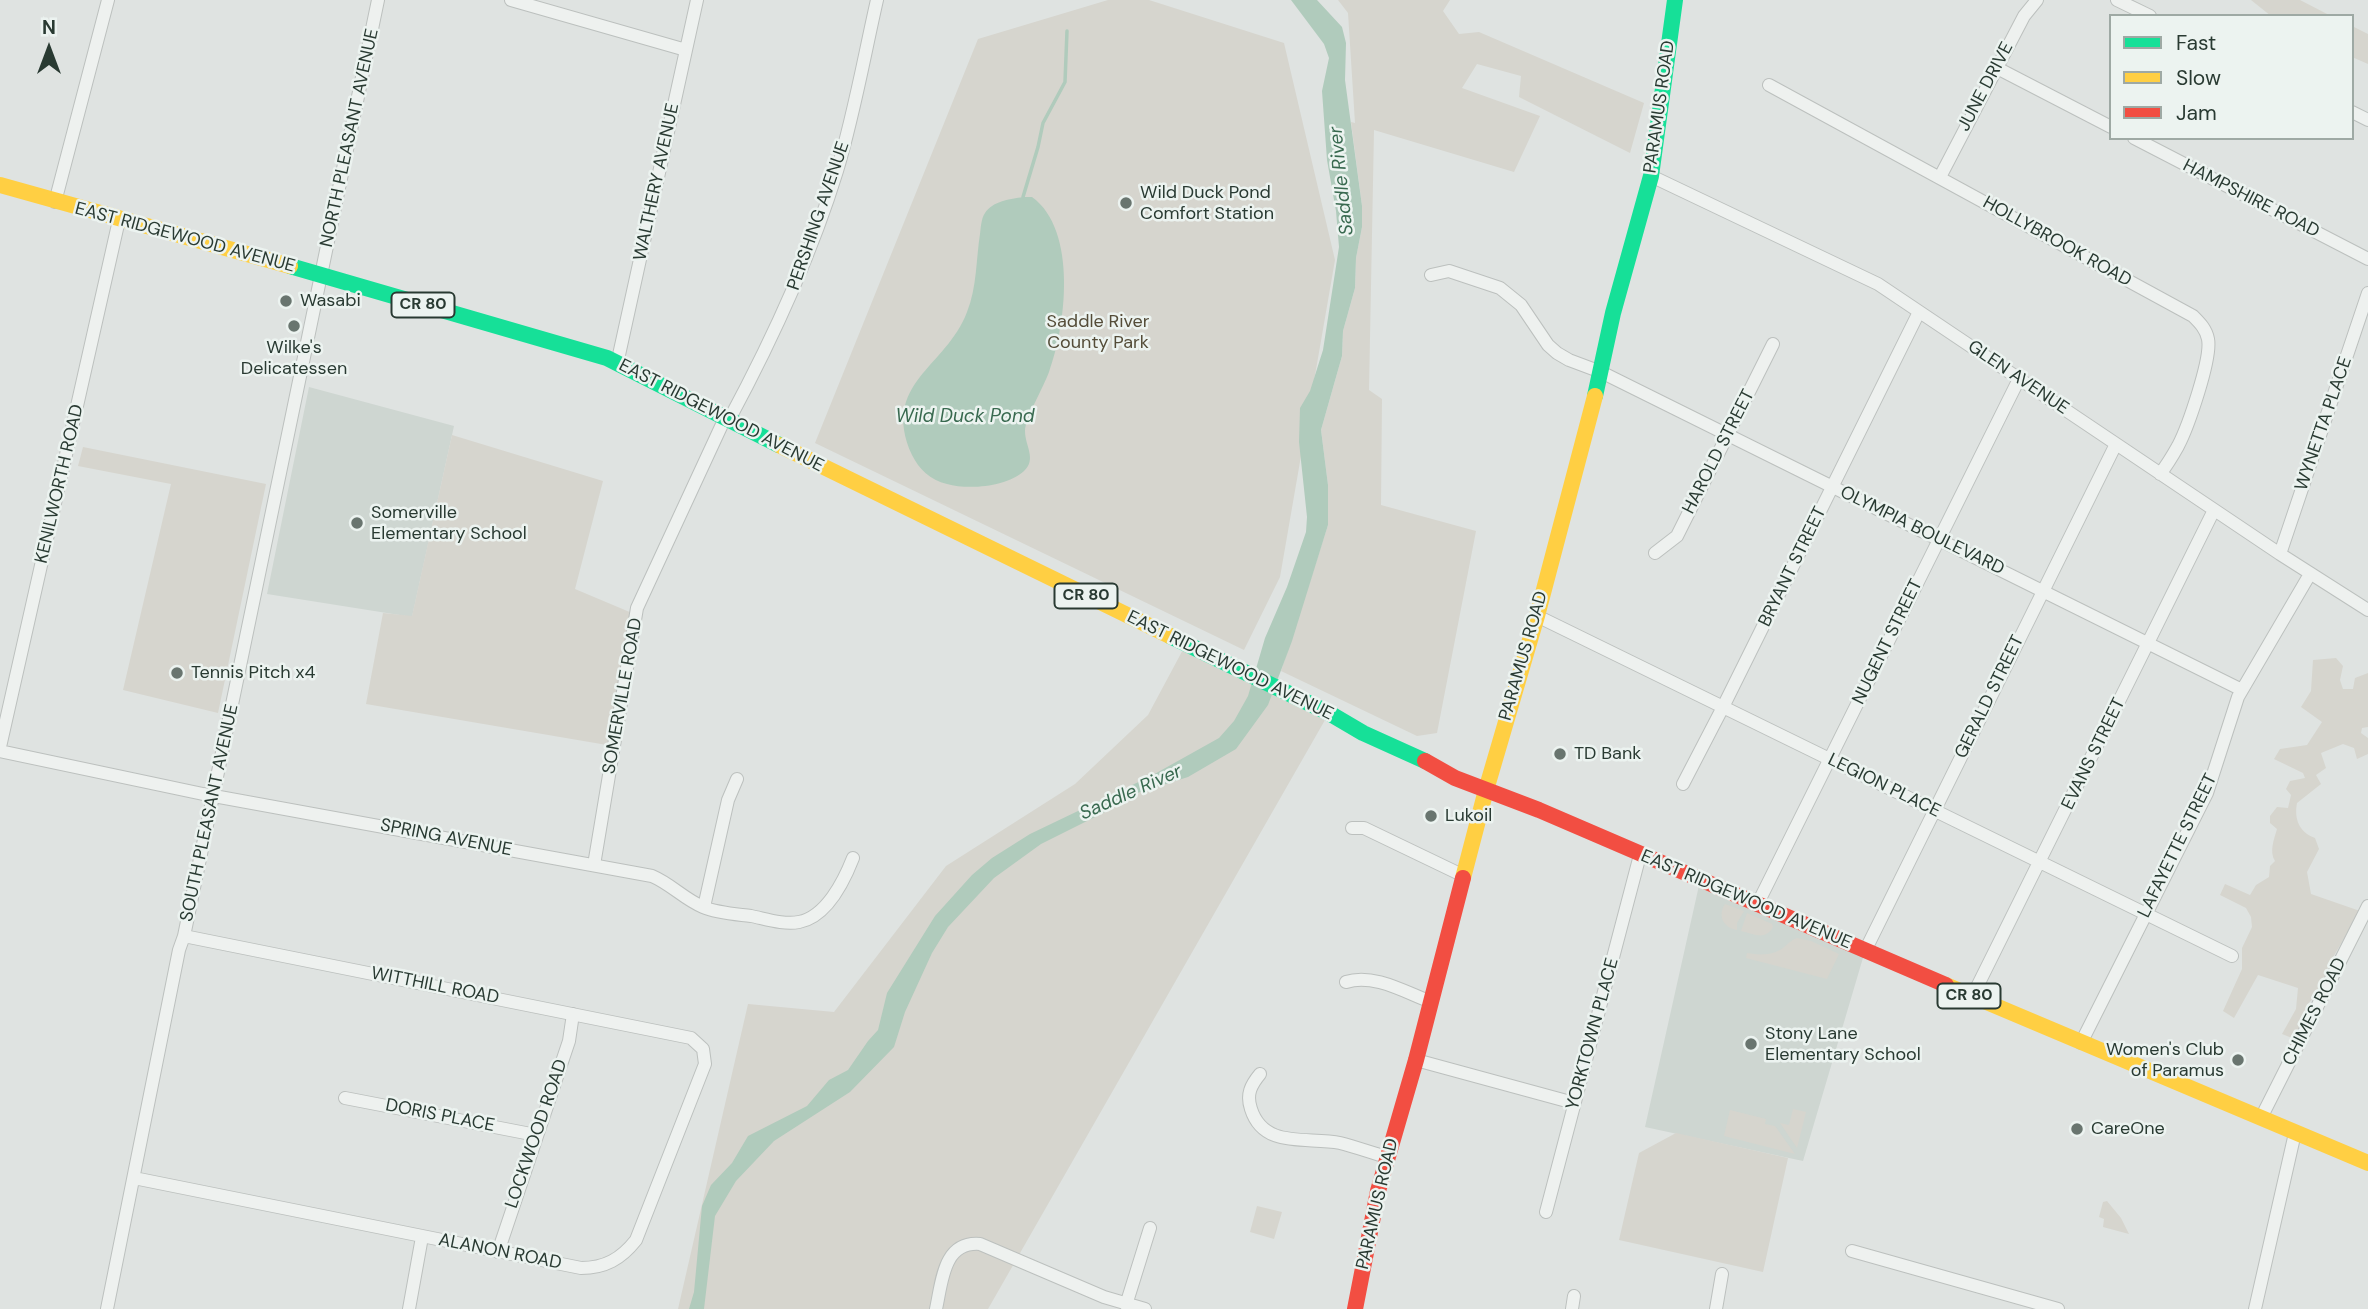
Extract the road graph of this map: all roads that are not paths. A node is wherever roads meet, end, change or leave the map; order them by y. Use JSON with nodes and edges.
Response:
{"nodes":[{"id":1,"x":108,"y":0,"type":"edge"},
{"id":2,"x":378,"y":0,"type":"edge"},
{"id":3,"x":511,"y":0,"type":"edge"},
{"id":4,"x":697,"y":0,"type":"edge"},
{"id":5,"x":877,"y":0,"type":"edge"},
{"id":6,"x":1675,"y":0,"type":"edge"},
{"id":7,"x":2037,"y":0,"type":"edge"},
{"id":8,"x":2117,"y":0,"type":"edge"},
{"id":9,"x":2146,"y":14,"type":"edge"},
{"id":10,"x":686,"y":50,"type":"junction"},
{"id":11,"x":1997,"y":68,"type":"junction"},
{"id":12,"x":1769,"y":85,"type":"dead end"},
{"id":13,"x":2109,"y":126,"type":"edge"},
{"id":14,"x":2138,"y":140,"type":"edge"},
{"id":15,"x":1651,"y":176,"type":"junction"},
{"id":16,"x":1940,"y":177,"type":"junction"},
{"id":17,"x":0,"y":185,"type":"edge"},
{"id":18,"x":55,"y":202,"type":"junction"},
{"id":19,"x":120,"y":220,"type":"junction"},
{"id":20,"x":2368,"y":259,"type":"edge"},
{"id":21,"x":322,"y":275,"type":"junction"},
{"id":22,"x":1431,"y":275,"type":"dead end"},
{"id":23,"x":2368,"y":293,"type":"edge"},
{"id":24,"x":1919,"y":312,"type":"junction"},
{"id":25,"x":1773,"y":344,"type":"dead end"},
{"id":26,"x":617,"y":364,"type":"junction"},
{"id":27,"x":1601,"y":372,"type":"junction"},
{"id":28,"x":2019,"y":379,"type":"junction"},
{"id":29,"x":727,"y":419,"type":"junction"},
{"id":30,"x":1727,"y":435,"type":"junction"},
{"id":31,"x":2116,"y":444,"type":"junction"},
{"id":32,"x":2160,"y":474,"type":"junction"},
{"id":33,"x":1833,"y":487,"type":"junction"},
{"id":34,"x":2214,"y":510,"type":"junction"},
{"id":35,"x":1939,"y":540,"type":"junction"},
{"id":36,"x":1656,"y":553,"type":"dead end"},
{"id":37,"x":2280,"y":555,"type":"junction"},
{"id":38,"x":2310,"y":574,"type":"junction"},
{"id":39,"x":2043,"y":590,"type":"junction"},
{"id":40,"x":2368,"y":610,"type":"edge"},
{"id":41,"x":1537,"y":616,"type":"junction"},
{"id":42,"x":2149,"y":643,"type":"junction"},
{"id":43,"x":2242,"y":690,"type":"junction"},
{"id":44,"x":1723,"y":707,"type":"junction"},
{"id":45,"x":0,"y":749,"type":"edge"},
{"id":46,"x":1830,"y":759,"type":"junction"},
{"id":47,"x":737,"y":779,"type":"dead end"},
{"id":48,"x":1683,"y":784,"type":"dead end"},
{"id":49,"x":1486,"y":790,"type":"junction"},
{"id":50,"x":213,"y":796,"type":"junction"},
{"id":51,"x":1934,"y":810,"type":"junction"},
{"id":52,"x":1352,"y":828,"type":"dead end"},
{"id":53,"x":1640,"y":855,"type":"junction"},
{"id":54,"x":853,"y":858,"type":"dead end"},
{"id":55,"x":2041,"y":862,"type":"junction"},
{"id":56,"x":594,"y":865,"type":"junction"},
{"id":57,"x":1464,"y":876,"type":"junction"},
{"id":58,"x":1757,"y":905,"type":"junction"},
{"id":59,"x":2368,"y":906,"type":"edge"},
{"id":60,"x":704,"y":907,"type":"junction"},
{"id":61,"x":2146,"y":914,"type":"junction"},
{"id":62,"x":184,"y":936,"type":"junction"},
{"id":63,"x":1865,"y":951,"type":"junction"},
{"id":64,"x":2232,"y":956,"type":"dead end"},
{"id":65,"x":1346,"y":982,"type":"dead end"},
{"id":66,"x":1972,"y":997,"type":"junction"},
{"id":67,"x":1431,"y":1002,"type":"junction"},
{"id":68,"x":573,"y":1014,"type":"junction"},
{"id":69,"x":686,"y":1037,"type":"joint"},
{"id":70,"x":2081,"y":1044,"type":"junction"},
{"id":71,"x":1416,"y":1060,"type":"junction"},
{"id":72,"x":1260,"y":1074,"type":"dead end"},
{"id":73,"x":345,"y":1098,"type":"dead end"},
{"id":74,"x":1574,"y":1103,"type":"junction"},
{"id":75,"x":2261,"y":1118,"type":"junction"},
{"id":76,"x":2295,"y":1133,"type":"junction"},
{"id":77,"x":536,"y":1135,"type":"junction"},
{"id":78,"x":1387,"y":1157,"type":"junction"},
{"id":79,"x":2368,"y":1163,"type":"edge"},
{"id":80,"x":134,"y":1178,"type":"junction"},
{"id":81,"x":1546,"y":1212,"type":"dead end"},
{"id":82,"x":1150,"y":1228,"type":"dead end"},
{"id":83,"x":422,"y":1237,"type":"junction"},
{"id":84,"x":1852,"y":1251,"type":"dead end"},
{"id":85,"x":498,"y":1252,"type":"junction"},
{"id":86,"x":1722,"y":1274,"type":"dead end"},
{"id":87,"x":1126,"y":1305,"type":"junction"},
{"id":88,"x":107,"y":1309,"type":"edge"},
{"id":89,"x":409,"y":1309,"type":"edge"},
{"id":90,"x":936,"y":1309,"type":"edge"},
{"id":91,"x":1145,"y":1309,"type":"edge"},
{"id":92,"x":1355,"y":1309,"type":"edge"},
{"id":93,"x":1716,"y":1309,"type":"edge"},
{"id":94,"x":2057,"y":1309,"type":"edge"},
{"id":95,"x":2255,"y":1309,"type":"edge"}],
"edges":[{"from":1,"to":18,"type":"street"},
{"from":2,"to":21,"type":"street","name":"NORTH PLEASANT AVENUE"},
{"from":3,"to":10,"type":"street"},
{"from":4,"to":10,"type":"street","name":"WALTHERY AVENUE"},
{"from":5,"to":29,"type":"street","name":"PERSHING AVENUE"},
{"from":6,"to":15,"type":"main road","name":"PARAMUS ROAD"},
{"from":7,"to":11,"type":"street","name":"JUNE DRIVE"},
{"from":8,"to":9,"type":"street"},
{"from":10,"to":26,"type":"street","name":"WALTHERY AVENUE"},
{"from":11,"to":13,"type":"street"},
{"from":11,"to":16,"type":"street","name":"JUNE DRIVE"},
{"from":12,"to":16,"type":"street","name":"HOLLYBROOK ROAD"},
{"from":14,"to":20,"type":"street","name":"HAMPSHIRE ROAD"},
{"from":15,"to":24,"type":"street","name":"GLEN AVENUE"},
{"from":15,"to":27,"type":"main road","name":"PARAMUS ROAD"},
{"from":16,"to":32,"type":"street","name":"HOLLYBROOK ROAD"},
{"from":17,"to":18,"type":"main road","name":"EAST RIDGEWOOD AVENUE","number":"CR 80"},
{"from":18,"to":19,"type":"main road","name":"EAST RIDGEWOOD AVENUE","number":"CR 80"},
{"from":19,"to":21,"type":"main road","name":"EAST RIDGEWOOD AVENUE","number":"CR 80"},
{"from":19,"to":45,"type":"street","name":"KENILWORTH ROAD"},
{"from":21,"to":26,"type":"main road","name":"EAST RIDGEWOOD AVENUE","number":"CR 80"},
{"from":21,"to":50,"type":"street","name":"SOUTH PLEASANT AVENUE"},
{"from":22,"to":27,"type":"street","name":"OLYMPIA BOULEVARD"},
{"from":23,"to":37,"type":"street","name":"WYNETTA PLACE"},
{"from":24,"to":28,"type":"street","name":"GLEN AVENUE"},
{"from":24,"to":33,"type":"street","name":"BRYANT STREET"},
{"from":25,"to":30,"type":"street","name":"HAROLD STREET"},
{"from":26,"to":29,"type":"main road","name":"EAST RIDGEWOOD AVENUE","number":"CR 80"},
{"from":27,"to":30,"type":"street","name":"OLYMPIA BOULEVARD"},
{"from":27,"to":41,"type":"main road","name":"PARAMUS ROAD"},
{"from":28,"to":31,"type":"street","name":"GLEN AVENUE"},
{"from":28,"to":35,"type":"street","name":"NUGENT STREET"},
{"from":29,"to":49,"type":"main road","name":"EAST RIDGEWOOD AVENUE","number":"CR 80"},
{"from":29,"to":56,"type":"street","name":"SOMERVILLE ROAD"},
{"from":30,"to":33,"type":"street","name":"OLYMPIA BOULEVARD"},
{"from":30,"to":36,"type":"street","name":"HAROLD STREET"},
{"from":31,"to":32,"type":"street","name":"GLEN AVENUE"},
{"from":31,"to":39,"type":"street","name":"GERALD STREET"},
{"from":32,"to":34,"type":"street","name":"GLEN AVENUE"},
{"from":33,"to":35,"type":"street","name":"OLYMPIA BOULEVARD"},
{"from":33,"to":44,"type":"street","name":"BRYANT STREET"},
{"from":34,"to":37,"type":"street","name":"GLEN AVENUE"},
{"from":34,"to":42,"type":"street","name":"EVANS STREET"},
{"from":35,"to":39,"type":"street","name":"OLYMPIA BOULEVARD"},
{"from":35,"to":46,"type":"street","name":"NUGENT STREET"},
{"from":37,"to":38,"type":"street","name":"GLEN AVENUE"},
{"from":38,"to":40,"type":"street","name":"GLEN AVENUE"},
{"from":38,"to":43,"type":"street","name":"LAFAYETTE STREET"},
{"from":39,"to":42,"type":"street","name":"OLYMPIA BOULEVARD"},
{"from":39,"to":51,"type":"street","name":"GERALD STREET"},
{"from":41,"to":44,"type":"street","name":"LEGION PLACE"},
{"from":41,"to":49,"type":"main road","name":"PARAMUS ROAD"},
{"from":42,"to":43,"type":"street","name":"OLYMPIA BOULEVARD"},
{"from":42,"to":55,"type":"street","name":"EVANS STREET"},
{"from":43,"to":61,"type":"street","name":"LAFAYETTE STREET"},
{"from":44,"to":46,"type":"street","name":"LEGION PLACE"},
{"from":44,"to":48,"type":"street","name":"BRYANT STREET"},
{"from":45,"to":50,"type":"street","name":"SPRING AVENUE"},
{"from":46,"to":51,"type":"street","name":"LEGION PLACE"},
{"from":46,"to":58,"type":"street","name":"NUGENT STREET"},
{"from":47,"to":60,"type":"street"},
{"from":49,"to":53,"type":"main road","name":"EAST RIDGEWOOD AVENUE","number":"CR 80"},
{"from":49,"to":57,"type":"main road","name":"PARAMUS ROAD"},
{"from":50,"to":56,"type":"street","name":"SPRING AVENUE"},
{"from":50,"to":62,"type":"street","name":"SOUTH PLEASANT AVENUE"},
{"from":51,"to":55,"type":"street","name":"LEGION PLACE"},
{"from":51,"to":63,"type":"street","name":"GERALD STREET"},
{"from":52,"to":57,"type":"street"},
{"from":53,"to":58,"type":"main road","name":"EAST RIDGEWOOD AVENUE","number":"CR 80"},
{"from":53,"to":74,"type":"street","name":"YORKTOWN PLACE"},
{"from":54,"to":60,"type":"street","name":"SPRING AVENUE"},
{"from":55,"to":61,"type":"street","name":"LEGION PLACE"},
{"from":55,"to":66,"type":"street","name":"EVANS STREET"},
{"from":56,"to":60,"type":"street","name":"SPRING AVENUE"},
{"from":57,"to":67,"type":"main road","name":"PARAMUS ROAD"},
{"from":58,"to":63,"type":"main road","name":"EAST RIDGEWOOD AVENUE","number":"CR 80"},
{"from":59,"to":75,"type":"street","name":"CHIMES ROAD"},
{"from":61,"to":64,"type":"street","name":"LEGION PLACE"},
{"from":61,"to":70,"type":"street","name":"LAFAYETTE STREET"},
{"from":62,"to":68,"type":"street","name":"WITTHILL ROAD"},
{"from":62,"to":80,"type":"street","name":"SOUTH PLEASANT AVENUE"},
{"from":63,"to":66,"type":"main road","name":"EAST RIDGEWOOD AVENUE","number":"CR 80"},
{"from":65,"to":67,"type":"street"},
{"from":66,"to":70,"type":"main road","name":"EAST RIDGEWOOD AVENUE","number":"CR 80"},
{"from":67,"to":71,"type":"main road","name":"PARAMUS ROAD"},
{"from":68,"to":69,"type":"street","name":"WITTHILL ROAD"},
{"from":68,"to":77,"type":"street","name":"LOCKWOOD ROAD"},
{"from":69,"to":85,"type":"street","name":"ALANON ROAD"},
{"from":70,"to":75,"type":"main road","name":"EAST RIDGEWOOD AVENUE","number":"CR 80"},
{"from":71,"to":74,"type":"street"},
{"from":71,"to":78,"type":"main road","name":"PARAMUS ROAD"},
{"from":72,"to":78,"type":"street"},
{"from":73,"to":77,"type":"street","name":"DORIS PLACE"},
{"from":74,"to":81,"type":"street","name":"YORKTOWN PLACE"},
{"from":75,"to":76,"type":"main road","name":"EAST RIDGEWOOD AVENUE","number":"CR 80"},
{"from":76,"to":79,"type":"main road","name":"EAST RIDGEWOOD AVENUE","number":"CR 80"},
{"from":76,"to":95,"type":"street"},
{"from":77,"to":85,"type":"street","name":"LOCKWOOD ROAD"},
{"from":78,"to":92,"type":"main road","name":"PARAMUS ROAD"},
{"from":80,"to":83,"type":"street","name":"ALANON ROAD"},
{"from":80,"to":88,"type":"street","name":"SOUTH PLEASANT AVENUE"},
{"from":82,"to":87,"type":"street"},
{"from":83,"to":85,"type":"street","name":"ALANON ROAD"},
{"from":83,"to":89,"type":"street"},
{"from":84,"to":94,"type":"street"},
{"from":86,"to":93,"type":"street"},
{"from":87,"to":90,"type":"street"},
{"from":87,"to":91,"type":"street"}]}
